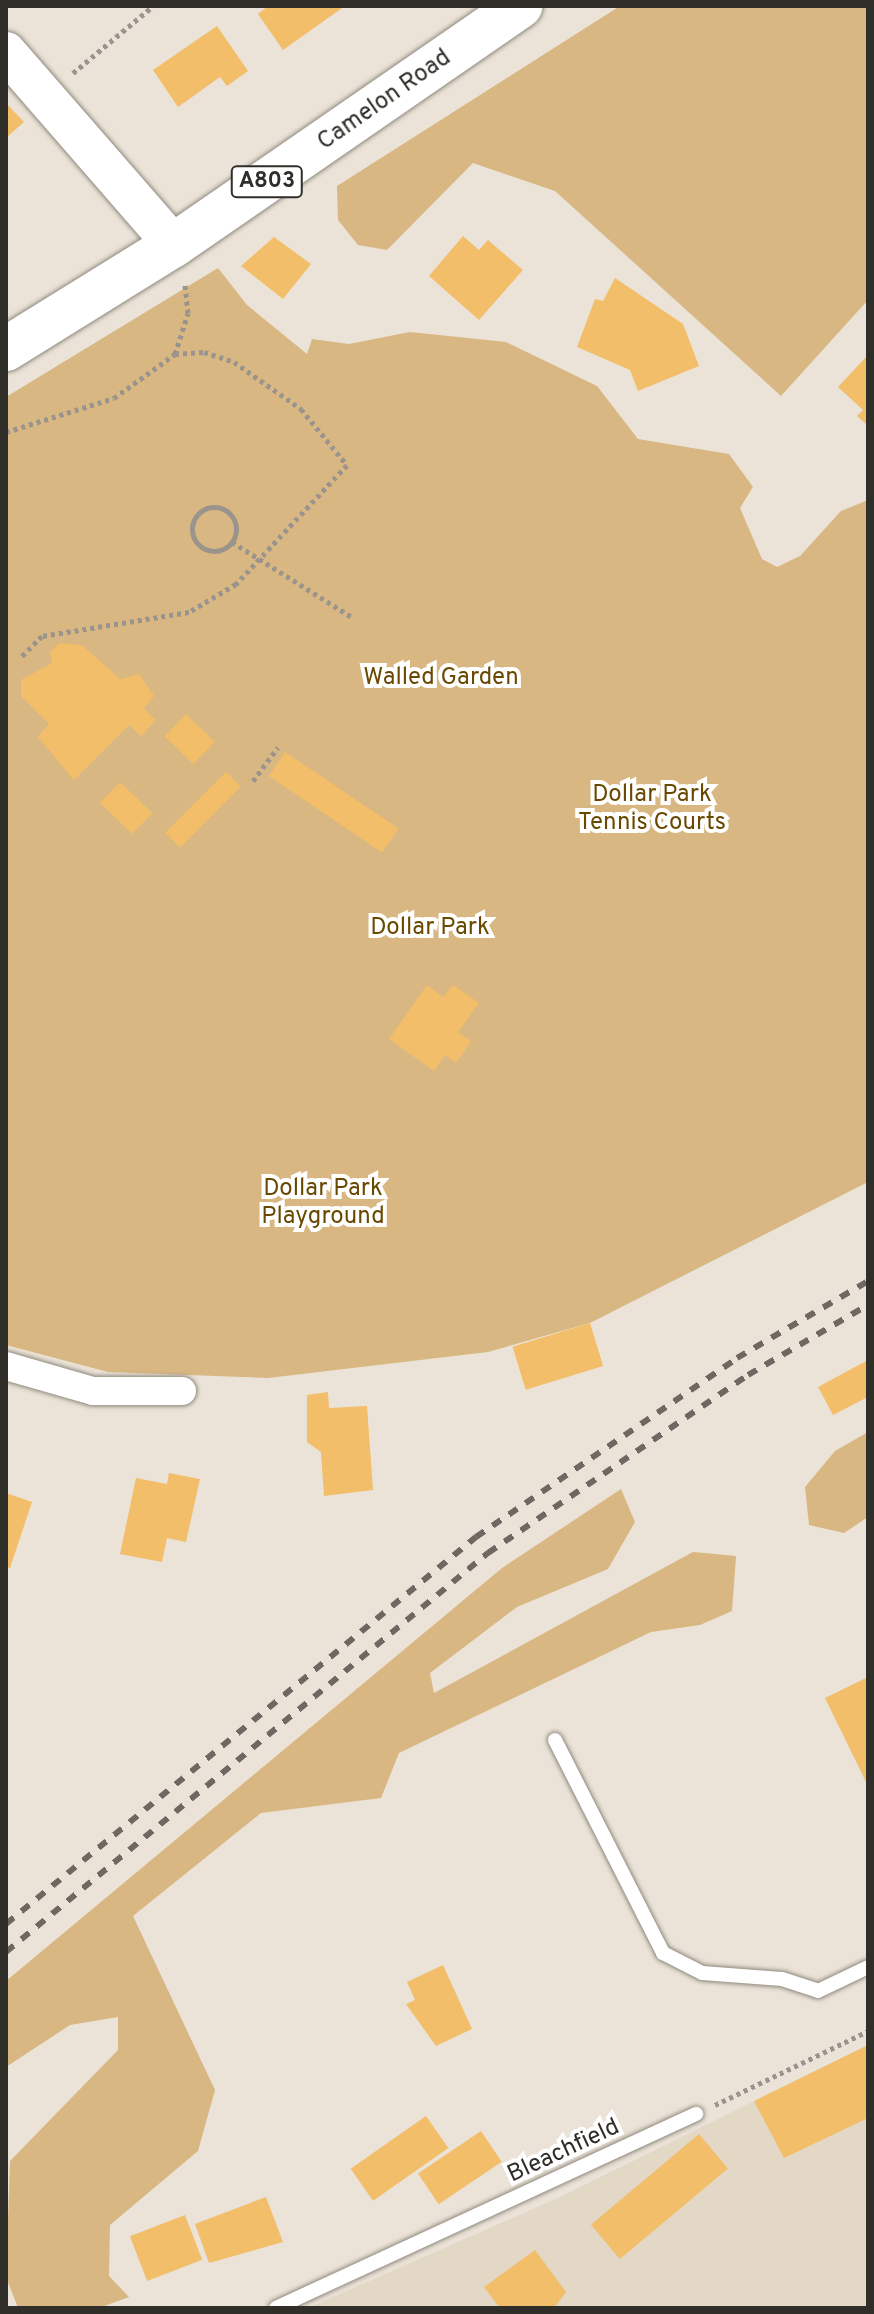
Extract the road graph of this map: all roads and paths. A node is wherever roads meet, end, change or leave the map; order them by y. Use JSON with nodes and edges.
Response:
{"nodes":[{"id":1,"x":153,"y":6,"type":"edge"},
{"id":2,"x":521,"y":6,"type":"edge"},
{"id":3,"x":6,"y":52,"type":"edge"},
{"id":4,"x":45,"y":97,"type":"junction"},
{"id":5,"x":174,"y":245,"type":"junction"},
{"id":6,"x":6,"y":349,"type":"edge"},
{"id":7,"x":175,"y":354,"type":"junction"},
{"id":8,"x":6,"y":432,"type":"edge"},
{"id":9,"x":232,"y":542,"type":"junction"},
{"id":10,"x":260,"y":557,"type":"junction"},
{"id":11,"x":353,"y":618,"type":"dead end"},
{"id":12,"x":21,"y":657,"type":"dead end"},
{"id":13,"x":278,"y":747,"type":"dead end"},
{"id":14,"x":253,"y":781,"type":"dead end"},
{"id":15,"x":6,"y":1366,"type":"edge"},
{"id":16,"x":182,"y":1391,"type":"dead end"},
{"id":17,"x":555,"y":1740,"type":"dead end"},
{"id":18,"x":868,"y":1967,"type":"edge"},
{"id":19,"x":868,"y":2031,"type":"edge"},
{"id":20,"x":696,"y":2114,"type":"joint"},
{"id":21,"x":276,"y":2308,"type":"edge"}],
"edges":[{"from":1,"to":4,"type":"path"},
{"from":2,"to":5,"type":"main road","name":"Camelon Road","number":"A803"},
{"from":3,"to":4,"type":"street"},
{"from":4,"to":5,"type":"street"},
{"from":5,"to":6,"type":"main road","name":"Camelon Road","number":"A803"},
{"from":5,"to":7,"type":"path"},
{"from":7,"to":8,"type":"path"},
{"from":7,"to":10,"type":"path"},
{"from":9,"to":9,"type":"path"},
{"from":9,"to":10,"type":"path"},
{"from":10,"to":11,"type":"path"},
{"from":10,"to":12,"type":"path"},
{"from":13,"to":14,"type":"path"},
{"from":15,"to":16,"type":"street"},
{"from":17,"to":18,"type":"lane"},
{"from":19,"to":20,"type":"path"},
{"from":20,"to":21,"type":"lane","name":"Bleachfield"}]}
